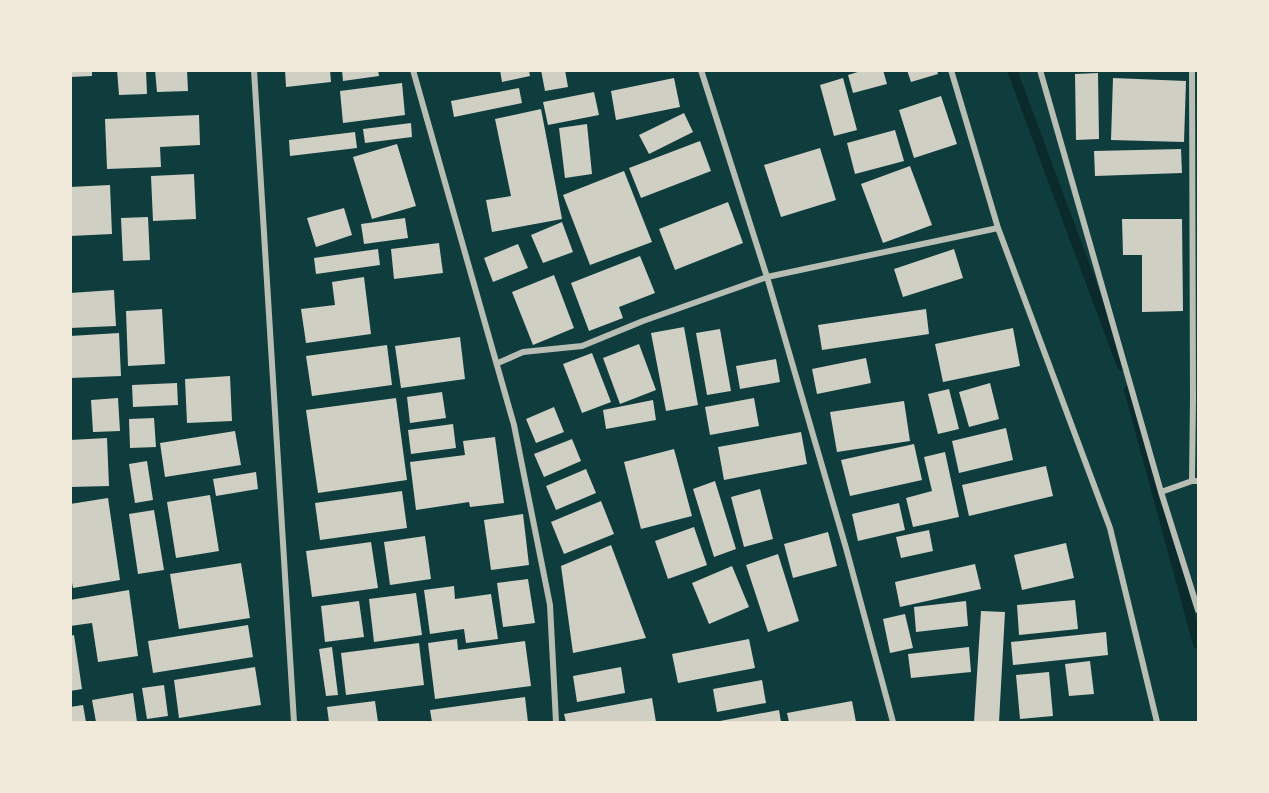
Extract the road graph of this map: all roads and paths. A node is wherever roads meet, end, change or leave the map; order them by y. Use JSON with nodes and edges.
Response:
{"nodes":[{"id":1,"x":254,"y":70,"type":"edge"},
{"id":2,"x":413,"y":70,"type":"edge"},
{"id":3,"x":700,"y":70,"type":"edge"},
{"id":4,"x":951,"y":70,"type":"edge"},
{"id":5,"x":1040,"y":70,"type":"edge"},
{"id":6,"x":1192,"y":70,"type":"edge"},
{"id":7,"x":998,"y":228,"type":"junction"},
{"id":8,"x":767,"y":278,"type":"junction"},
{"id":9,"x":498,"y":363,"type":"junction"},
{"id":10,"x":1195,"y":481,"type":"edge"},
{"id":11,"x":1161,"y":492,"type":"junction"},
{"id":12,"x":1198,"y":610,"type":"edge"},
{"id":13,"x":294,"y":723,"type":"edge"},
{"id":14,"x":556,"y":723,"type":"edge"},
{"id":15,"x":893,"y":723,"type":"edge"},
{"id":16,"x":1157,"y":723,"type":"edge"}],
"edges":[{"from":1,"to":13,"type":"street"},
{"from":2,"to":9,"type":"street"},
{"from":3,"to":8,"type":"street"},
{"from":4,"to":7,"type":"street"},
{"from":5,"to":11,"type":"street"},
{"from":6,"to":10,"type":"street"},
{"from":7,"to":8,"type":"street"},
{"from":7,"to":16,"type":"street"},
{"from":8,"to":9,"type":"street"},
{"from":8,"to":15,"type":"street"},
{"from":9,"to":14,"type":"street"},
{"from":10,"to":11,"type":"street"},
{"from":11,"to":12,"type":"street"}]}
